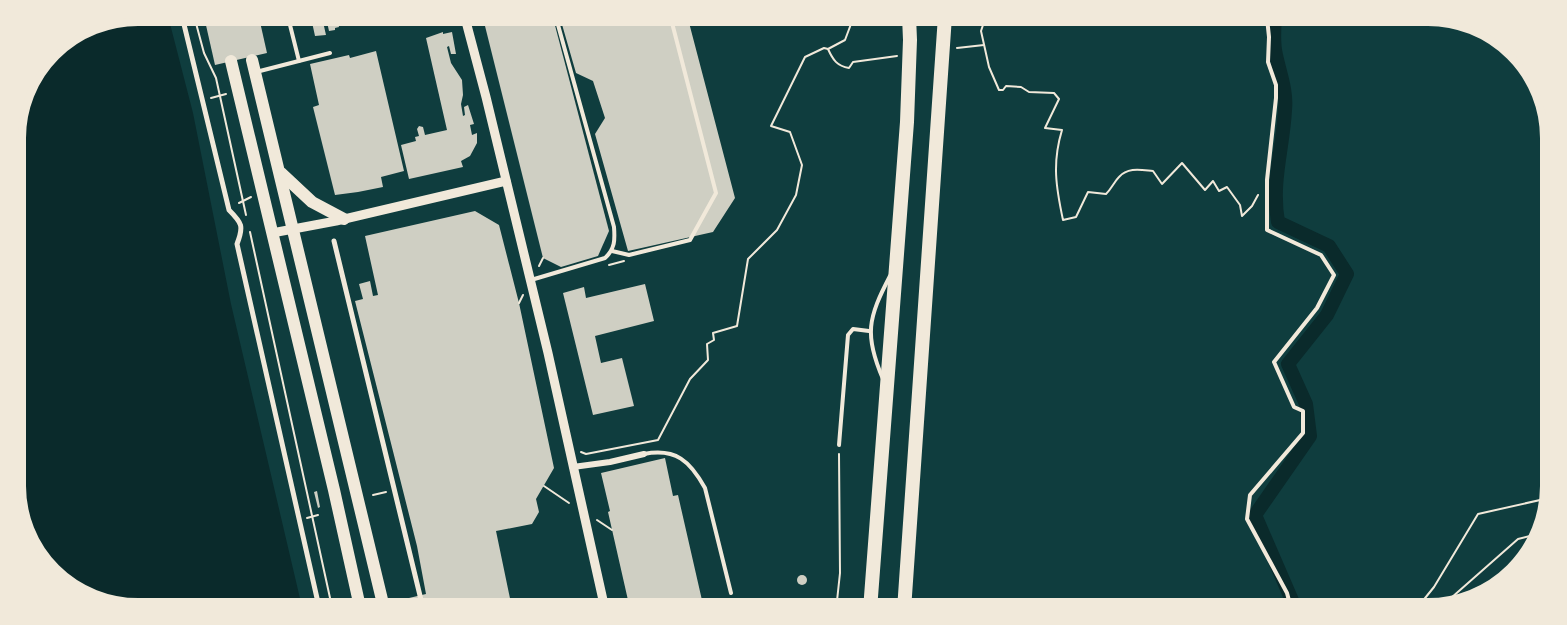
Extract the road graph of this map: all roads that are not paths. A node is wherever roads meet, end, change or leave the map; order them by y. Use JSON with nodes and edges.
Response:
{"nodes":[{"id":1,"x":909,"y":22,"type":"edge"},
{"id":2,"x":945,"y":22,"type":"edge"},
{"id":3,"x":1266,"y":22,"type":"edge"},
{"id":4,"x":184,"y":23,"type":"edge"},
{"id":5,"x":289,"y":23,"type":"edge"},
{"id":6,"x":466,"y":23,"type":"edge"},
{"id":7,"x":557,"y":23,"type":"edge"},
{"id":8,"x":672,"y":23,"type":"edge"},
{"id":9,"x":330,"y":52,"type":"dead end"},
{"id":10,"x":231,"y":61,"type":"dead end"},
{"id":11,"x":299,"y":61,"type":"junction"},
{"id":12,"x":254,"y":66,"type":"joint"},
{"id":13,"x":280,"y":172,"type":"junction"},
{"id":14,"x":506,"y":181,"type":"junction"},
{"id":15,"x":344,"y":219,"type":"junction"},
{"id":16,"x":293,"y":229,"type":"junction"},
{"id":17,"x":272,"y":233,"type":"junction"},
{"id":18,"x":334,"y":241,"type":"dead end"},
{"id":19,"x":612,"y":251,"type":"junction"},
{"id":20,"x":896,"y":263,"type":"junction"},
{"id":21,"x":531,"y":280,"type":"junction"},
{"id":22,"x":869,"y":331,"type":"junction"},
{"id":23,"x":886,"y":388,"type":"junction"},
{"id":24,"x":839,"y":445,"type":"road end"},
{"id":25,"x":644,"y":454,"type":"joint"},
{"id":26,"x":573,"y":467,"type":"junction"},
{"id":27,"x":731,"y":593,"type":"dead end"},
{"id":28,"x":871,"y":602,"type":"edge"},
{"id":29,"x":905,"y":602,"type":"edge"},
{"id":30,"x":1289,"y":602,"type":"edge"},
{"id":31,"x":318,"y":603,"type":"edge"},
{"id":32,"x":359,"y":603,"type":"edge"},
{"id":33,"x":383,"y":603,"type":"edge"},
{"id":34,"x":422,"y":603,"type":"edge"},
{"id":35,"x":604,"y":603,"type":"edge"}],
"edges":[{"from":1,"to":20,"type":"highway"},
{"from":2,"to":29,"type":"highway"},
{"from":3,"to":30,"type":"lane"},
{"from":4,"to":31,"type":"street"},
{"from":5,"to":11,"type":"lane"},
{"from":6,"to":14,"type":"street"},
{"from":7,"to":19,"type":"lane"},
{"from":8,"to":19,"type":"lane"},
{"from":9,"to":11,"type":"lane"},
{"from":10,"to":17,"type":"main road"},
{"from":11,"to":12,"type":"lane"},
{"from":12,"to":13,"type":"main road"},
{"from":13,"to":15,"type":"main road"},
{"from":13,"to":16,"type":"main road"},
{"from":14,"to":15,"type":"street"},
{"from":14,"to":21,"type":"street"},
{"from":15,"to":16,"type":"street"},
{"from":16,"to":17,"type":"street"},
{"from":16,"to":33,"type":"main road"},
{"from":17,"to":32,"type":"main road"},
{"from":18,"to":34,"type":"street"},
{"from":19,"to":21,"type":"lane"},
{"from":20,"to":22,"type":"lane"},
{"from":20,"to":23,"type":"highway"},
{"from":21,"to":26,"type":"street"},
{"from":22,"to":23,"type":"lane"},
{"from":22,"to":24,"type":"lane"},
{"from":23,"to":28,"type":"highway"},
{"from":25,"to":26,"type":"street"},
{"from":25,"to":27,"type":"lane"},
{"from":26,"to":35,"type":"street"}]}
